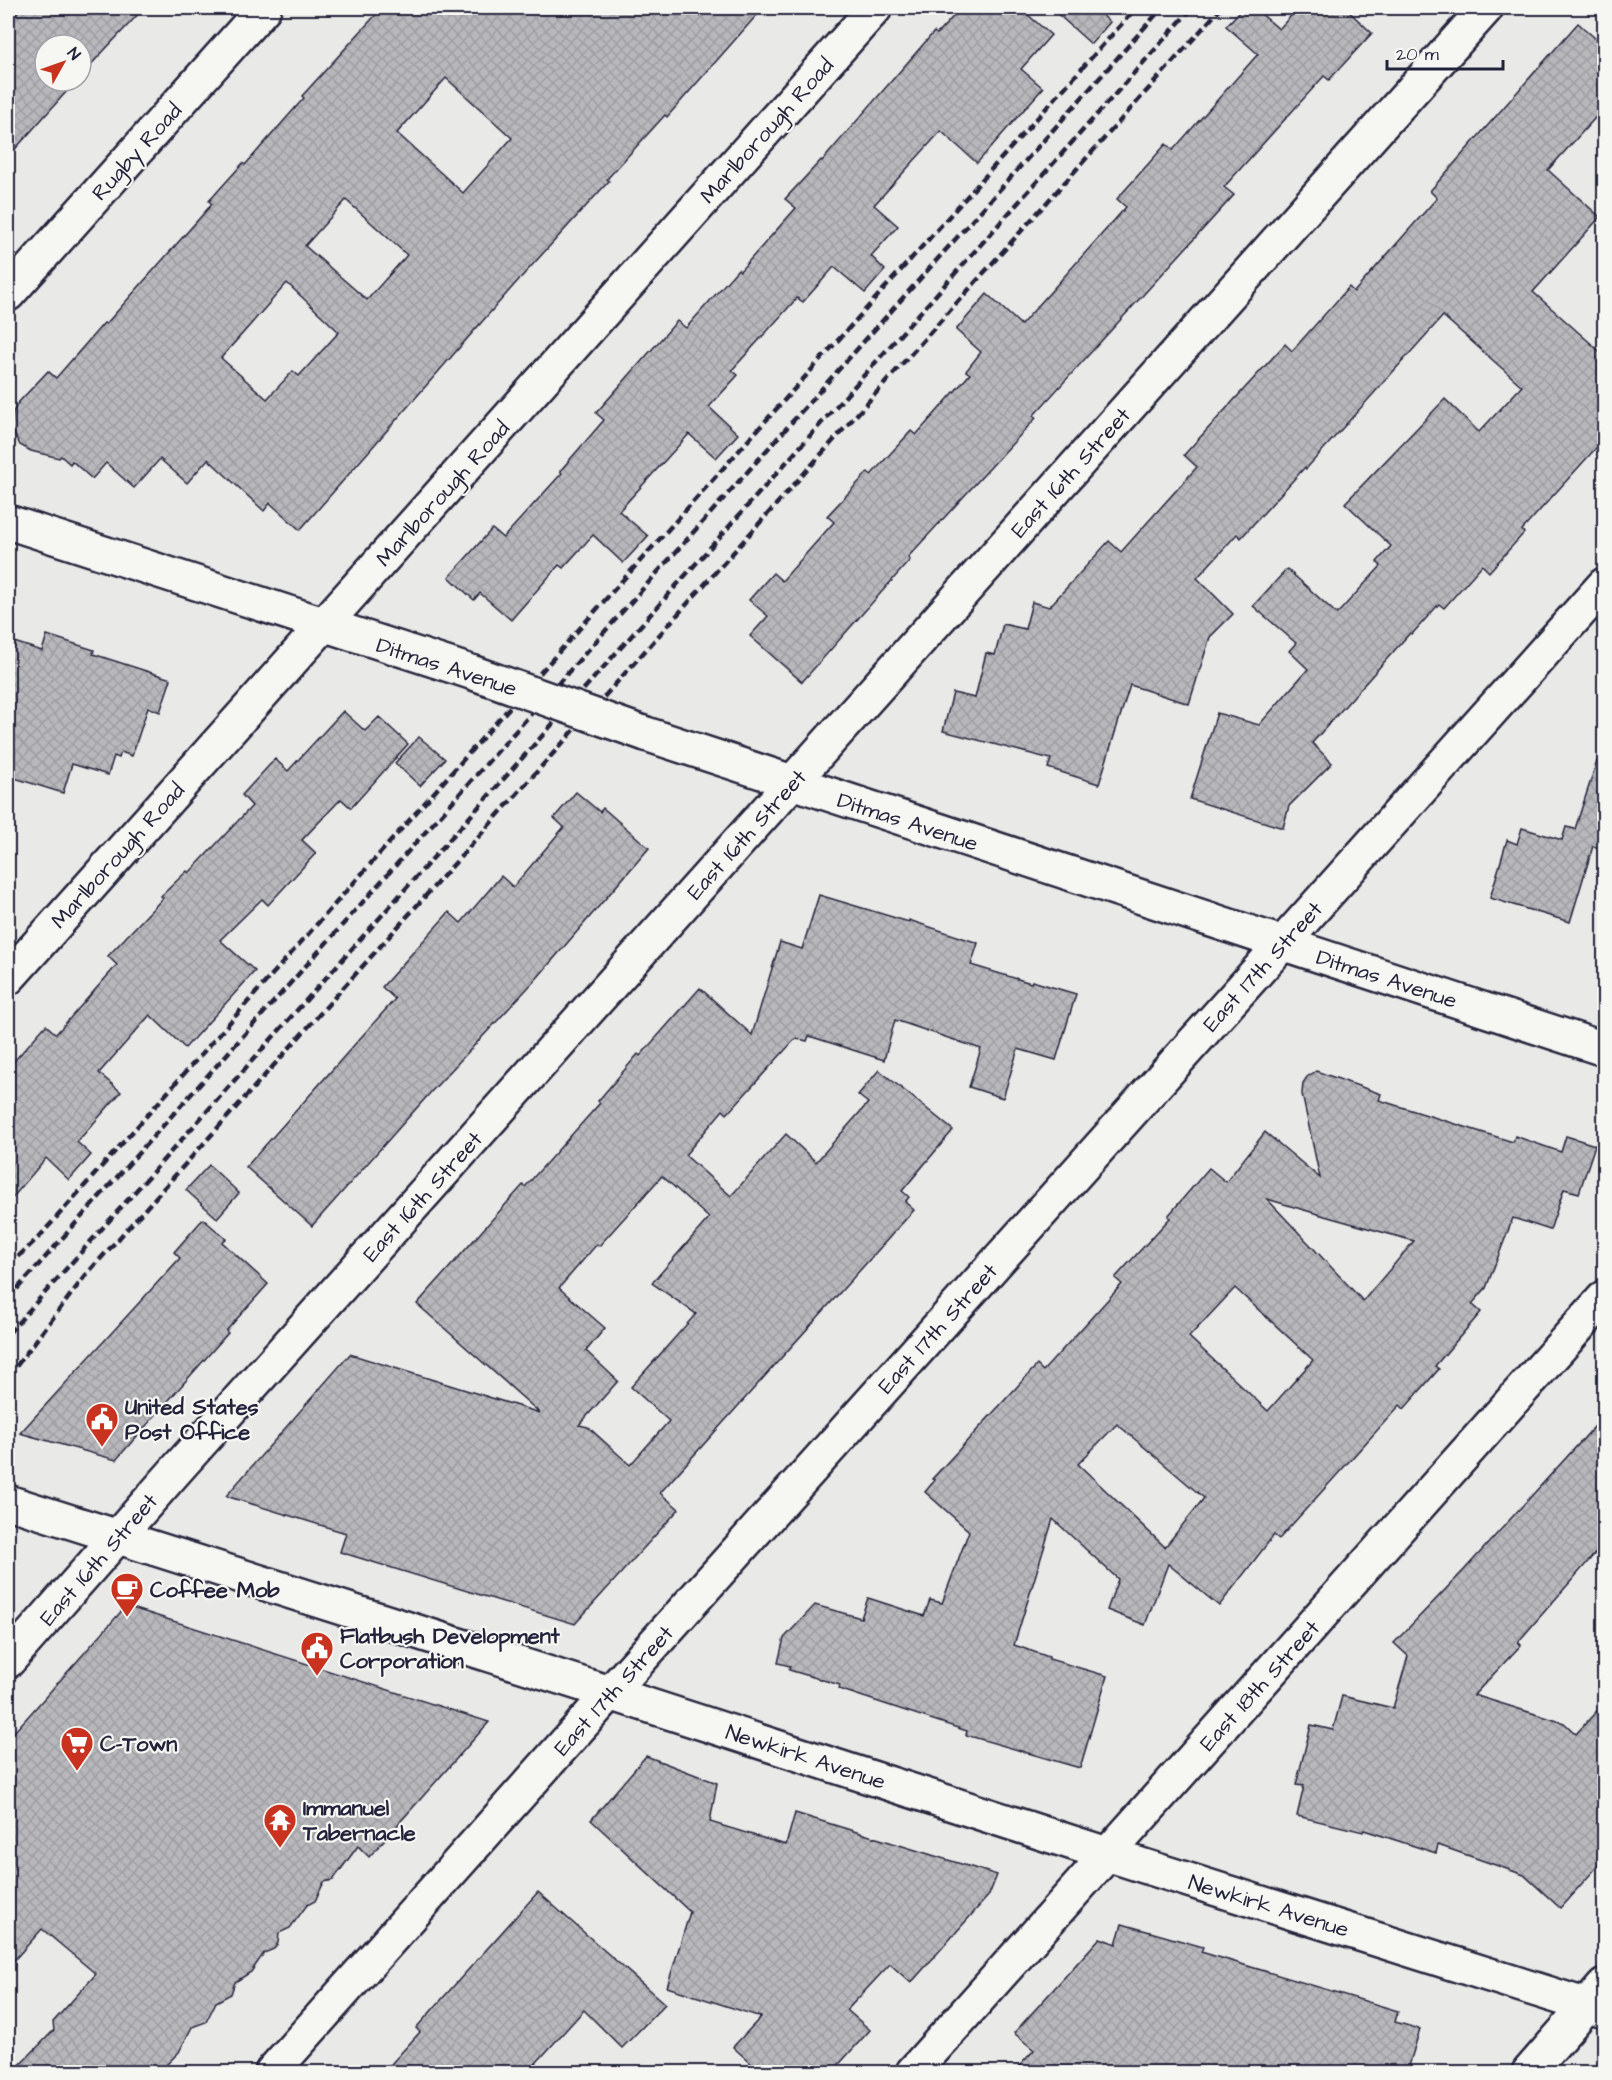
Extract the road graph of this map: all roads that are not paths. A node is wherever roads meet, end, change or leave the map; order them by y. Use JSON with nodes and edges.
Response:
{"nodes":[{"id":1,"x":264,"y":8,"type":"edge"},
{"id":2,"x":875,"y":8,"type":"edge"},
{"id":3,"x":1486,"y":8,"type":"edge"},
{"id":4,"x":8,"y":294,"type":"edge"},
{"id":5,"x":8,"y":522,"type":"edge"},
{"id":6,"x":1605,"y":585,"type":"edge"},
{"id":7,"x":323,"y":625,"type":"junction"},
{"id":8,"x":791,"y":783,"type":"junction"},
{"id":9,"x":1282,"y":944,"type":"junction"},
{"id":10,"x":8,"y":978,"type":"edge"},
{"id":11,"x":1605,"y":1049,"type":"edge"},
{"id":12,"x":1605,"y":1298,"type":"edge"},
{"id":13,"x":8,"y":1502,"type":"edge"},
{"id":14,"x":117,"y":1538,"type":"junction"},
{"id":15,"x":8,"y":1661,"type":"edge"},
{"id":16,"x":610,"y":1692,"type":"junction"},
{"id":17,"x":1108,"y":1853,"type":"junction"},
{"id":18,"x":1599,"y":2001,"type":"edge"},
{"id":19,"x":272,"y":2073,"type":"edge"},
{"id":20,"x":913,"y":2073,"type":"edge"},
{"id":21,"x":1528,"y":2073,"type":"edge"}],
"edges":[{"from":1,"to":4,"type":"street","name":"Rugby Road"},
{"from":2,"to":7,"type":"street","name":"Marlborough Road"},
{"from":3,"to":8,"type":"street","name":"East 16th Street"},
{"from":5,"to":7,"type":"street","name":"Ditmas Avenue"},
{"from":6,"to":9,"type":"street","name":"East 17th Street"},
{"from":7,"to":8,"type":"street","name":"Ditmas Avenue","bridge":true},
{"from":7,"to":10,"type":"street","name":"Marlborough Road"},
{"from":8,"to":9,"type":"street","name":"Ditmas Avenue"},
{"from":8,"to":14,"type":"street","name":"East 16th Street"},
{"from":9,"to":11,"type":"street","name":"Ditmas Avenue"},
{"from":9,"to":16,"type":"street","name":"East 17th Street"},
{"from":12,"to":17,"type":"street","name":"East 18th Street"},
{"from":13,"to":14,"type":"street","name":"Newkirk Avenue"},
{"from":14,"to":15,"type":"street","name":"East 16th Street"},
{"from":14,"to":16,"type":"street","name":"Newkirk Avenue"},
{"from":16,"to":17,"type":"street","name":"Newkirk Avenue"},
{"from":16,"to":19,"type":"street","name":"East 17th Street"},
{"from":17,"to":18,"type":"street","name":"Newkirk Avenue"},
{"from":17,"to":20,"type":"street","name":"East 18th Street"},
{"from":18,"to":21,"type":"street"}]}
